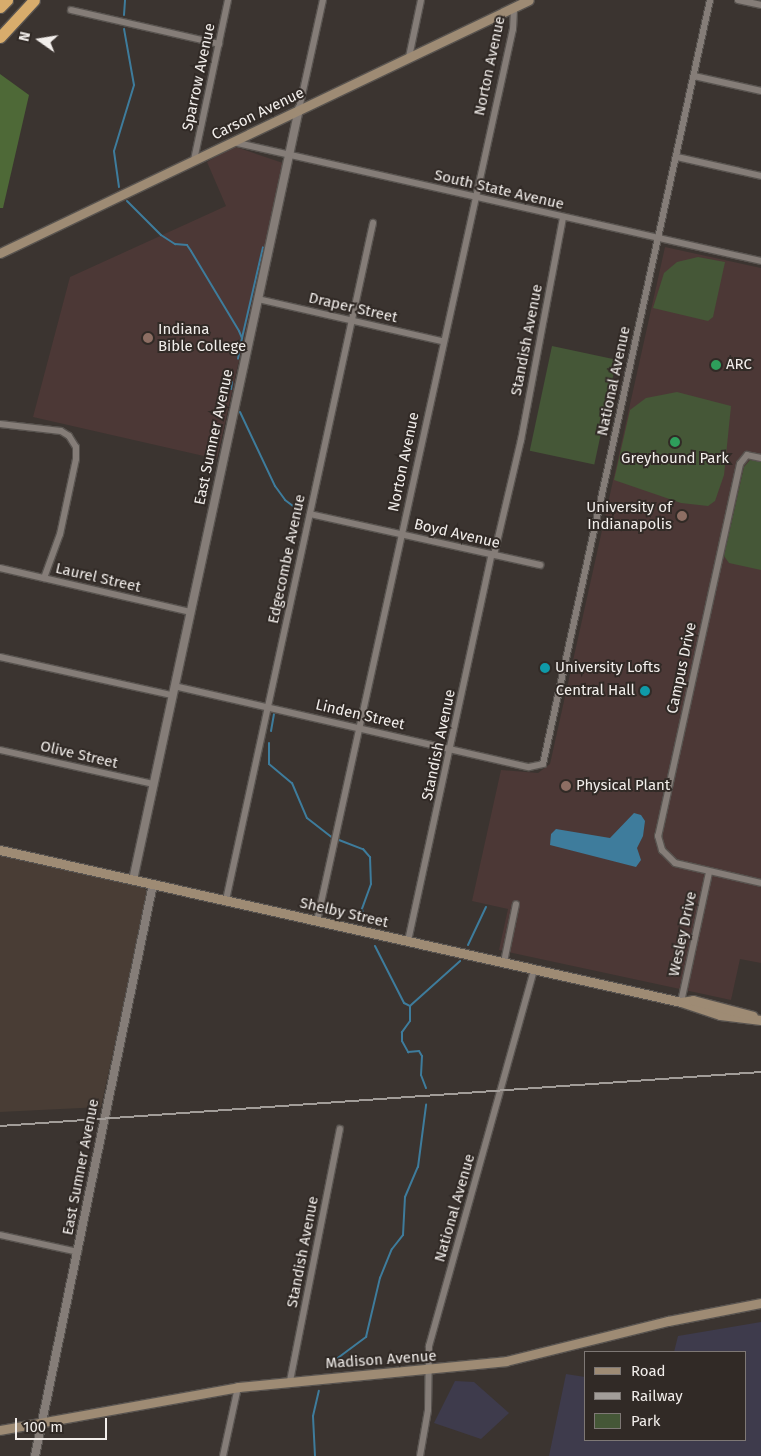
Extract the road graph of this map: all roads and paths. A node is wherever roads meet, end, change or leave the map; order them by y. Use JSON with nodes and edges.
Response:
{"nodes":[{"id":1,"x":7,"y":0,"type":"edge"},
{"id":2,"x":34,"y":0,"type":"edge"},
{"id":3,"x":228,"y":0,"type":"edge"},
{"id":4,"x":323,"y":0,"type":"edge"},
{"id":5,"x":421,"y":0,"type":"edge"},
{"id":6,"x":529,"y":0,"type":"edge"},
{"id":7,"x":710,"y":0,"type":"edge"},
{"id":8,"x":738,"y":0,"type":"edge"},
{"id":9,"x":761,"y":5,"type":"edge"},
{"id":10,"x":0,"y":7,"type":"edge"},
{"id":11,"x":514,"y":7,"type":"junction"},
{"id":12,"x":71,"y":10,"type":"dead end"},
{"id":13,"x":0,"y":36,"type":"edge"},
{"id":14,"x":219,"y":44,"type":"junction"},
{"id":15,"x":409,"y":57,"type":"junction"},
{"id":16,"x":694,"y":76,"type":"junction"},
{"id":17,"x":761,"y":91,"type":"edge"},
{"id":18,"x":299,"y":109,"type":"junction"},
{"id":19,"x":232,"y":142,"type":"junction"},
{"id":20,"x":290,"y":155,"type":"junction"},
{"id":21,"x":677,"y":157,"type":"junction"},
{"id":22,"x":194,"y":160,"type":"junction"},
{"id":23,"x":761,"y":176,"type":"edge"},
{"id":24,"x":473,"y":198,"type":"junction"},
{"id":25,"x":563,"y":218,"type":"junction"},
{"id":26,"x":373,"y":223,"type":"dead end"},
{"id":27,"x":658,"y":238,"type":"junction"},
{"id":28,"x":0,"y":253,"type":"edge"},
{"id":29,"x":761,"y":261,"type":"edge"},
{"id":30,"x":258,"y":299,"type":"junction"},
{"id":31,"x":352,"y":320,"type":"junction"},
{"id":32,"x":442,"y":341,"type":"junction"},
{"id":33,"x":0,"y":424,"type":"edge"},
{"id":34,"x":761,"y":458,"type":"edge"},
{"id":35,"x":310,"y":514,"type":"junction"},
{"id":36,"x":402,"y":534,"type":"junction"},
{"id":37,"x":493,"y":554,"type":"junction"},
{"id":38,"x":540,"y":565,"type":"dead end"},
{"id":39,"x":0,"y":568,"type":"edge"},
{"id":40,"x":44,"y":578,"type":"junction"},
{"id":41,"x":190,"y":612,"type":"junction"},
{"id":42,"x":0,"y":657,"type":"edge"},
{"id":43,"x":174,"y":686,"type":"junction"},
{"id":44,"x":172,"y":694,"type":"junction"},
{"id":45,"x":267,"y":707,"type":"junction"},
{"id":46,"x":359,"y":728,"type":"junction"},
{"id":47,"x":452,"y":749,"type":"junction"},
{"id":48,"x":0,"y":750,"type":"edge"},
{"id":49,"x":541,"y":766,"type":"joint"},
{"id":50,"x":153,"y":784,"type":"junction"},
{"id":51,"x":0,"y":850,"type":"edge"},
{"id":52,"x":709,"y":872,"type":"junction"},
{"id":53,"x":133,"y":880,"type":"junction"},
{"id":54,"x":761,"y":883,"type":"edge"},
{"id":55,"x":154,"y":884,"type":"junction"},
{"id":56,"x":226,"y":900,"type":"junction"},
{"id":57,"x":516,"y":904,"type":"dead end"},
{"id":58,"x":317,"y":921,"type":"junction"},
{"id":59,"x":408,"y":941,"type":"junction"},
{"id":60,"x":504,"y":962,"type":"junction"},
{"id":61,"x":534,"y":969,"type":"junction"},
{"id":62,"x":681,"y":1002,"type":"junction"},
{"id":63,"x":761,"y":1019,"type":"edge"},
{"id":64,"x":340,"y":1129,"type":"dead end"},
{"id":65,"x":0,"y":1235,"type":"edge"},
{"id":66,"x":78,"y":1252,"type":"junction"},
{"id":67,"x":761,"y":1303,"type":"edge"},
{"id":68,"x":428,"y":1370,"type":"junction"},
{"id":69,"x":290,"y":1381,"type":"junction"},
{"id":70,"x":238,"y":1387,"type":"junction"},
{"id":71,"x":42,"y":1421,"type":"junction"},
{"id":72,"x":0,"y":1430,"type":"edge"},
{"id":73,"x":35,"y":1456,"type":"edge"},
{"id":74,"x":223,"y":1456,"type":"edge"},
{"id":75,"x":420,"y":1456,"type":"edge"}],
"edges":[{"from":1,"to":10,"type":"highway"},
{"from":2,"to":13,"type":"highway"},
{"from":3,"to":14,"type":"street","name":"Sparrow Avenue"},
{"from":4,"to":18,"type":"street","name":"East Sumner Avenue"},
{"from":5,"to":15,"type":"street"},
{"from":6,"to":11,"type":"main road","name":"Carson Avenue"},
{"from":7,"to":16,"type":"street","name":"National Avenue"},
{"from":8,"to":9,"type":"street"},
{"from":11,"to":15,"type":"main road","name":"Carson Avenue"},
{"from":11,"to":24,"type":"street","name":"Norton Avenue"},
{"from":12,"to":14,"type":"street"},
{"from":14,"to":22,"type":"street","name":"Sparrow Avenue"},
{"from":15,"to":18,"type":"main road","name":"Carson Avenue"},
{"from":16,"to":17,"type":"street"},
{"from":16,"to":21,"type":"street","name":"National Avenue"},
{"from":18,"to":19,"type":"main road","name":"Carson Avenue"},
{"from":18,"to":20,"type":"street","name":"East Sumner Avenue"},
{"from":19,"to":20,"type":"street","name":"South State Avenue"},
{"from":19,"to":22,"type":"main road","name":"Carson Avenue"},
{"from":20,"to":24,"type":"street","name":"South State Avenue"},
{"from":20,"to":30,"type":"street","name":"East Sumner Avenue"},
{"from":21,"to":23,"type":"street"},
{"from":21,"to":27,"type":"street","name":"National Avenue"},
{"from":22,"to":28,"type":"main road","name":"Carson Avenue"},
{"from":24,"to":25,"type":"street","name":"South State Avenue"},
{"from":24,"to":32,"type":"street","name":"Norton Avenue"},
{"from":25,"to":27,"type":"street","name":"South State Avenue"},
{"from":25,"to":37,"type":"street","name":"Standish Avenue"},
{"from":26,"to":31,"type":"street","name":"Edgecombe Avenue"},
{"from":27,"to":29,"type":"street","name":"South State Avenue"},
{"from":27,"to":49,"type":"street","name":"National Avenue"},
{"from":30,"to":31,"type":"street","name":"Draper Street"},
{"from":30,"to":41,"type":"street","name":"East Sumner Avenue"},
{"from":31,"to":32,"type":"street","name":"Draper Street"},
{"from":31,"to":35,"type":"street","name":"Edgecombe Avenue"},
{"from":32,"to":36,"type":"street","name":"Norton Avenue"},
{"from":33,"to":40,"type":"street"},
{"from":34,"to":52,"type":"street","name":"Campus Drive"},
{"from":35,"to":36,"type":"street","name":"Boyd Avenue"},
{"from":35,"to":45,"type":"street","name":"Edgecombe Avenue"},
{"from":36,"to":37,"type":"street","name":"Boyd Avenue"},
{"from":36,"to":46,"type":"street","name":"Norton Avenue"},
{"from":37,"to":38,"type":"street","name":"Boyd Avenue"},
{"from":37,"to":47,"type":"street","name":"Standish Avenue"},
{"from":39,"to":40,"type":"street","name":"Laurel Street"},
{"from":40,"to":41,"type":"street","name":"Laurel Street"},
{"from":41,"to":43,"type":"street","name":"East Sumner Avenue"},
{"from":42,"to":44,"type":"street"},
{"from":43,"to":44,"type":"street","name":"East Sumner Avenue"},
{"from":43,"to":45,"type":"street","name":"Linden Street"},
{"from":44,"to":50,"type":"street","name":"East Sumner Avenue"},
{"from":45,"to":46,"type":"street","name":"Linden Street"},
{"from":45,"to":56,"type":"street","name":"Edgecombe Avenue"},
{"from":46,"to":47,"type":"street","name":"Linden Street"},
{"from":46,"to":58,"type":"street","name":"Norton Avenue"},
{"from":47,"to":49,"type":"street","name":"Linden Street"},
{"from":47,"to":59,"type":"street","name":"Standish Avenue"},
{"from":48,"to":50,"type":"street","name":"Olive Street"},
{"from":50,"to":53,"type":"street","name":"East Sumner Avenue"},
{"from":51,"to":53,"type":"main road","name":"Shelby Street"},
{"from":52,"to":54,"type":"street"},
{"from":52,"to":62,"type":"street","name":"Wesley Drive"},
{"from":53,"to":55,"type":"main road","name":"Shelby Street"},
{"from":55,"to":56,"type":"main road","name":"Shelby Street"},
{"from":55,"to":66,"type":"street","name":"East Sumner Avenue"},
{"from":56,"to":58,"type":"main road","name":"Shelby Street"},
{"from":57,"to":60,"type":"street"},
{"from":58,"to":59,"type":"main road","name":"Shelby Street"},
{"from":59,"to":60,"type":"main road","name":"Shelby Street"},
{"from":60,"to":61,"type":"main road","name":"Shelby Street"},
{"from":61,"to":62,"type":"main road","name":"Shelby Street"},
{"from":61,"to":68,"type":"street","name":"National Avenue"},
{"from":62,"to":63,"type":"main road","name":"Shelby Street"},
{"from":64,"to":69,"type":"street","name":"Standish Avenue"},
{"from":65,"to":66,"type":"street"},
{"from":66,"to":71,"type":"street","name":"East Sumner Avenue"},
{"from":67,"to":68,"type":"main road","name":"Madison Avenue"},
{"from":68,"to":69,"type":"main road","name":"Madison Avenue"},
{"from":68,"to":75,"type":"street","name":"National Avenue"},
{"from":69,"to":70,"type":"main road","name":"Madison Avenue"},
{"from":70,"to":71,"type":"main road","name":"Madison Avenue"},
{"from":70,"to":74,"type":"street"},
{"from":71,"to":72,"type":"main road","name":"Madison Avenue"},
{"from":71,"to":73,"type":"street","name":"East Sumner Avenue"}]}
